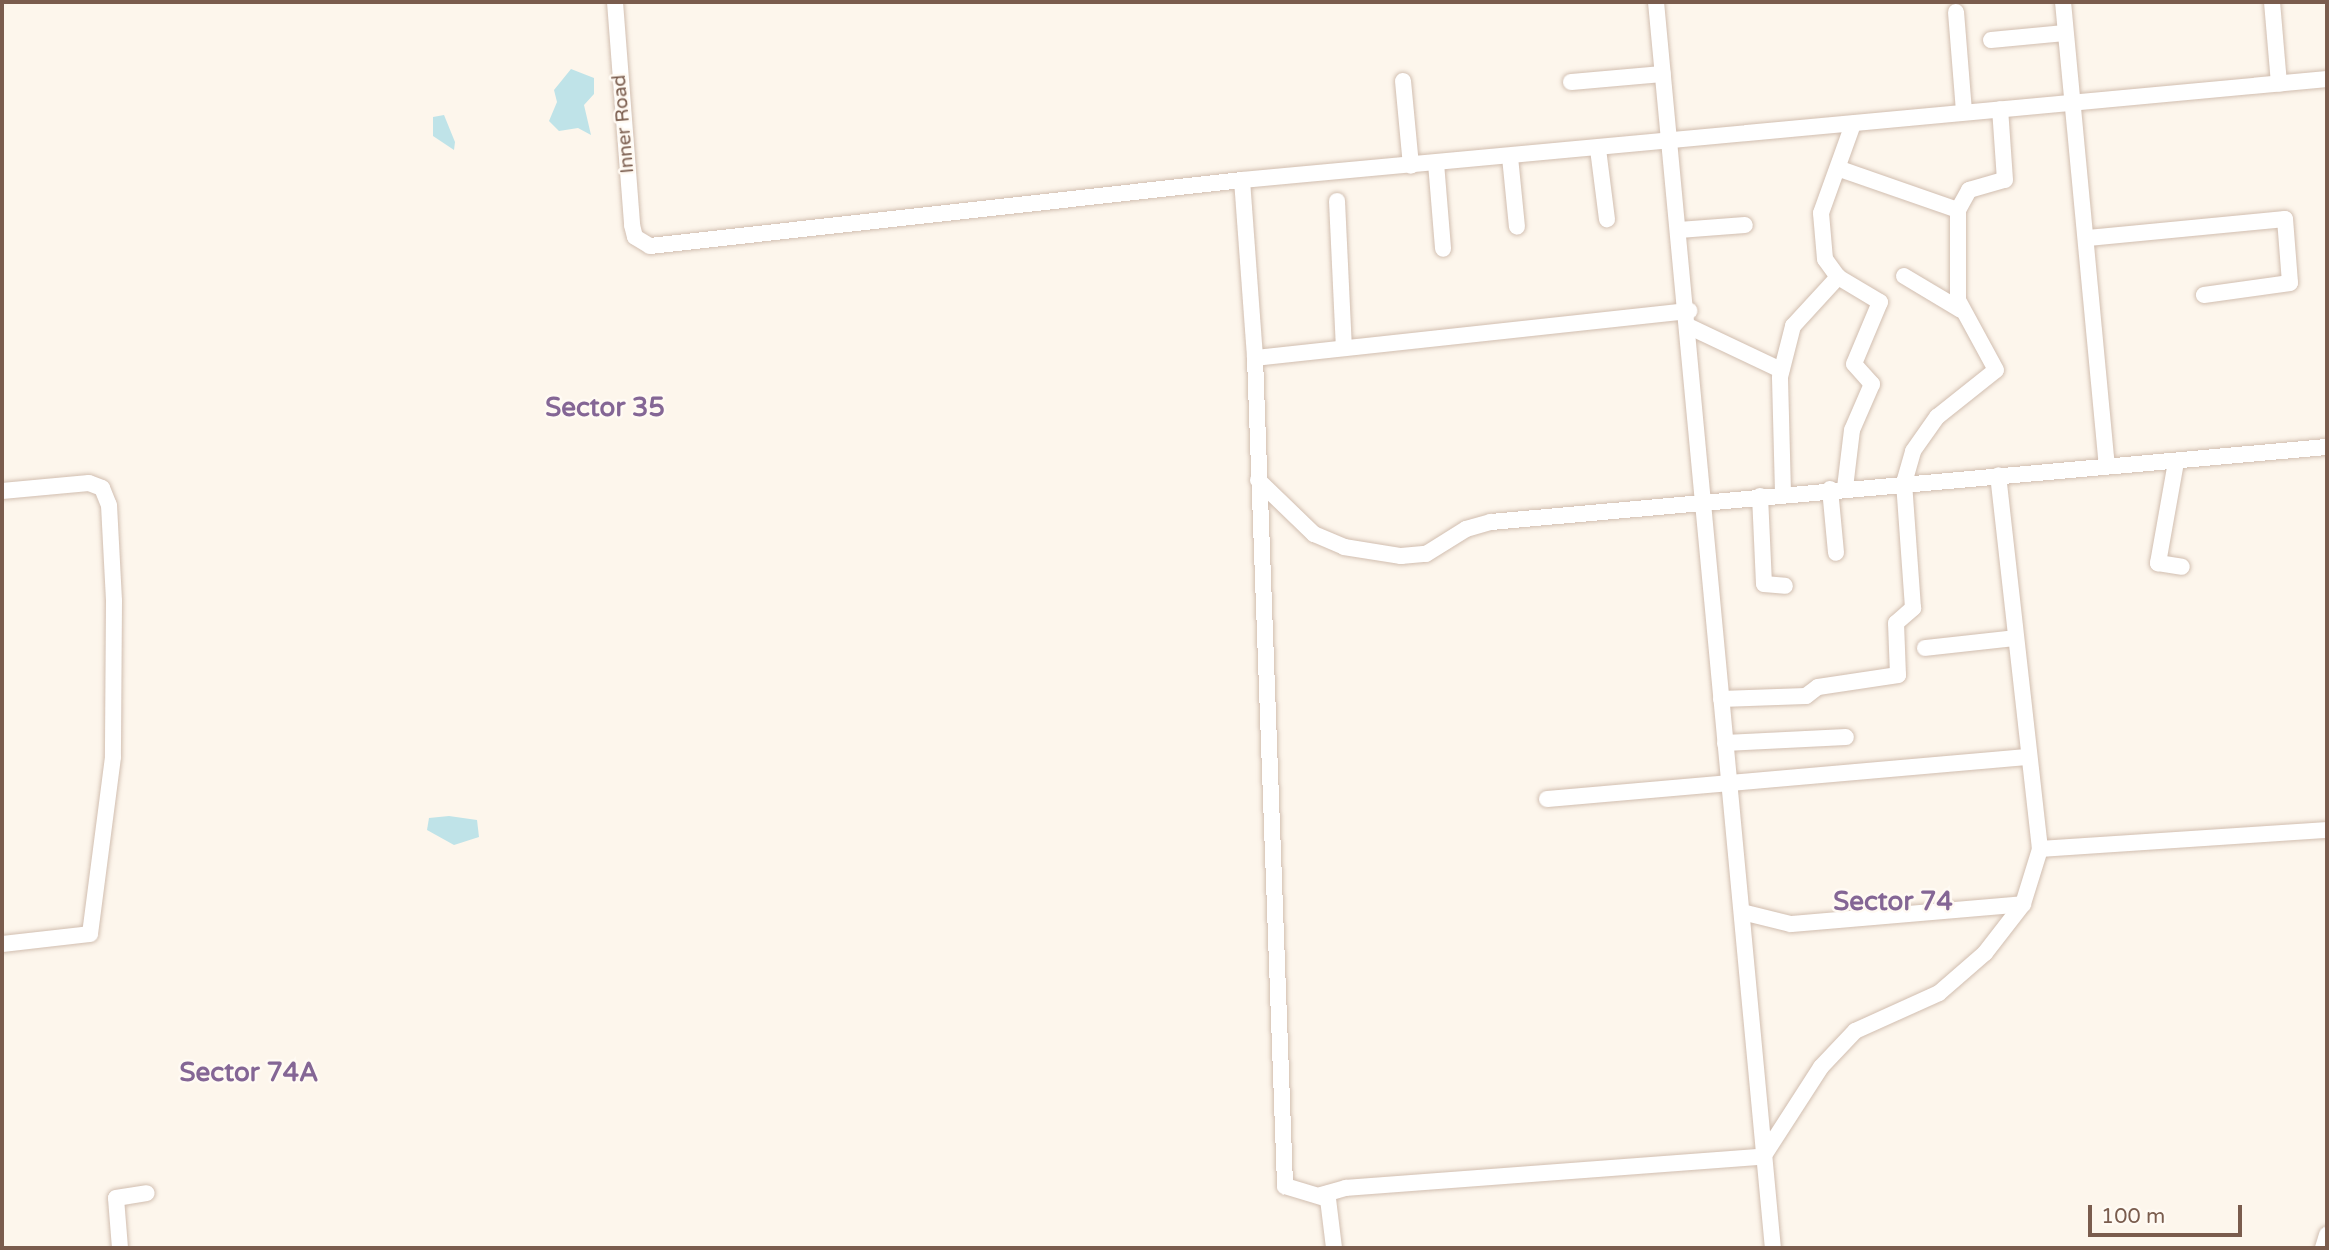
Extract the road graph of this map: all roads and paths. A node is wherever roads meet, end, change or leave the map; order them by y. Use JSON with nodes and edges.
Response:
{"nodes":[{"id":1,"x":615,"y":2,"type":"edge"},
{"id":2,"x":1656,"y":2,"type":"edge"},
{"id":3,"x":2063,"y":2,"type":"edge"},
{"id":4,"x":2272,"y":2,"type":"edge"},
{"id":5,"x":1956,"y":12,"type":"dead end"},
{"id":6,"x":2065,"y":33,"type":"junction"},
{"id":7,"x":1991,"y":40,"type":"dead end"},
{"id":8,"x":1662,"y":74,"type":"junction"},
{"id":9,"x":2327,"y":79,"type":"edge"},
{"id":10,"x":1403,"y":81,"type":"dead end"},
{"id":11,"x":1571,"y":82,"type":"dead end"},
{"id":12,"x":2279,"y":84,"type":"junction"},
{"id":13,"x":2071,"y":101,"type":"junction"},
{"id":14,"x":2000,"y":109,"type":"junction"},
{"id":15,"x":1964,"y":112,"type":"junction"},
{"id":16,"x":1853,"y":124,"type":"junction"},
{"id":17,"x":1669,"y":142,"type":"junction"},
{"id":18,"x":1598,"y":149,"type":"junction"},
{"id":19,"x":1510,"y":157,"type":"junction"},
{"id":20,"x":1436,"y":163,"type":"junction"},
{"id":21,"x":1411,"y":166,"type":"junction"},
{"id":22,"x":1840,"y":169,"type":"junction"},
{"id":23,"x":1242,"y":180,"type":"junction"},
{"id":24,"x":1337,"y":201,"type":"dead end"},
{"id":25,"x":1958,"y":210,"type":"junction"},
{"id":26,"x":1607,"y":219,"type":"dead end"},
{"id":27,"x":1745,"y":225,"type":"dead end"},
{"id":28,"x":1517,"y":228,"type":"dead end"},
{"id":29,"x":1679,"y":230,"type":"junction"},
{"id":30,"x":2088,"y":238,"type":"junction"},
{"id":31,"x":1443,"y":249,"type":"dead end"},
{"id":32,"x":1904,"y":276,"type":"dead end"},
{"id":33,"x":1839,"y":277,"type":"junction"},
{"id":34,"x":2204,"y":295,"type":"dead end"},
{"id":35,"x":1689,"y":310,"type":"junction"},
{"id":36,"x":1961,"y":310,"type":"junction"},
{"id":37,"x":1690,"y":327,"type":"junction"},
{"id":38,"x":1344,"y":348,"type":"junction"},
{"id":39,"x":1255,"y":358,"type":"junction"},
{"id":40,"x":1781,"y":370,"type":"junction"},
{"id":41,"x":2327,"y":447,"type":"edge"},
{"id":42,"x":2176,"y":462,"type":"junction"},
{"id":43,"x":2107,"y":465,"type":"junction"},
{"id":44,"x":1998,"y":475,"type":"junction"},
{"id":45,"x":1258,"y":480,"type":"junction"},
{"id":46,"x":1904,"y":483,"type":"junction"},
{"id":47,"x":1838,"y":488,"type":"junction"},
{"id":48,"x":2,"y":491,"type":"edge"},
{"id":49,"x":1783,"y":493,"type":"junction"},
{"id":50,"x":1760,"y":496,"type":"junction"},
{"id":51,"x":1703,"y":503,"type":"junction"},
{"id":52,"x":1836,"y":553,"type":"dead end"},
{"id":53,"x":2182,"y":567,"type":"dead end"},
{"id":54,"x":1786,"y":586,"type":"dead end"},
{"id":55,"x":2015,"y":638,"type":"junction"},
{"id":56,"x":1925,"y":648,"type":"dead end"},
{"id":57,"x":1721,"y":699,"type":"junction"},
{"id":58,"x":1846,"y":737,"type":"dead end"},
{"id":59,"x":1725,"y":743,"type":"junction"},
{"id":60,"x":2027,"y":757,"type":"junction"},
{"id":61,"x":1727,"y":781,"type":"junction"},
{"id":62,"x":1548,"y":799,"type":"dead end"},
{"id":63,"x":2327,"y":830,"type":"edge"},
{"id":64,"x":2040,"y":849,"type":"junction"},
{"id":65,"x":2024,"y":904,"type":"junction"},
{"id":66,"x":1742,"y":912,"type":"junction"},
{"id":67,"x":2,"y":944,"type":"edge"},
{"id":68,"x":1763,"y":1157,"type":"junction"},
{"id":69,"x":147,"y":1193,"type":"dead end"},
{"id":70,"x":1321,"y":1195,"type":"junction"},
{"id":71,"x":2327,"y":1235,"type":"edge"},
{"id":72,"x":120,"y":1248,"type":"edge"},
{"id":73,"x":1334,"y":1248,"type":"edge"},
{"id":74,"x":1773,"y":1248,"type":"edge"},
{"id":75,"x":2323,"y":1248,"type":"edge"}],
"edges":[{"from":1,"to":23,"type":"street","name":"Inner Road"},
{"from":2,"to":8,"type":"street"},
{"from":3,"to":6,"type":"street"},
{"from":4,"to":12,"type":"street"},
{"from":5,"to":15,"type":"street"},
{"from":6,"to":7,"type":"street"},
{"from":6,"to":13,"type":"street"},
{"from":8,"to":11,"type":"street"},
{"from":8,"to":17,"type":"street"},
{"from":9,"to":12,"type":"street"},
{"from":10,"to":21,"type":"street"},
{"from":12,"to":13,"type":"street"},
{"from":13,"to":14,"type":"street"},
{"from":13,"to":30,"type":"street"},
{"from":14,"to":15,"type":"street"},
{"from":14,"to":25,"type":"street"},
{"from":15,"to":16,"type":"street"},
{"from":16,"to":17,"type":"street"},
{"from":16,"to":22,"type":"street"},
{"from":17,"to":18,"type":"street"},
{"from":17,"to":29,"type":"street"},
{"from":18,"to":19,"type":"street"},
{"from":18,"to":26,"type":"street"},
{"from":19,"to":20,"type":"street"},
{"from":19,"to":28,"type":"street"},
{"from":20,"to":21,"type":"street"},
{"from":20,"to":31,"type":"street"},
{"from":21,"to":23,"type":"street"},
{"from":22,"to":25,"type":"street"},
{"from":22,"to":33,"type":"street"},
{"from":23,"to":39,"type":"street"},
{"from":24,"to":38,"type":"street"},
{"from":25,"to":36,"type":"street"},
{"from":27,"to":29,"type":"street"},
{"from":29,"to":35,"type":"street"},
{"from":30,"to":34,"type":"street"},
{"from":30,"to":43,"type":"street"},
{"from":32,"to":36,"type":"street"},
{"from":33,"to":40,"type":"street"},
{"from":33,"to":47,"type":"street"},
{"from":35,"to":37,"type":"street"},
{"from":35,"to":38,"type":"street"},
{"from":36,"to":46,"type":"street"},
{"from":37,"to":40,"type":"street"},
{"from":37,"to":51,"type":"street"},
{"from":38,"to":39,"type":"street"},
{"from":39,"to":45,"type":"street"},
{"from":40,"to":49,"type":"street"},
{"from":41,"to":42,"type":"street"},
{"from":42,"to":43,"type":"street"},
{"from":42,"to":53,"type":"street"},
{"from":43,"to":44,"type":"street"},
{"from":44,"to":46,"type":"street"},
{"from":44,"to":55,"type":"street"},
{"from":45,"to":51,"type":"street"},
{"from":45,"to":70,"type":"street"},
{"from":46,"to":47,"type":"street"},
{"from":46,"to":57,"type":"street"},
{"from":47,"to":49,"type":"street"},
{"from":47,"to":52,"type":"street"},
{"from":48,"to":67,"type":"street"},
{"from":49,"to":50,"type":"street"},
{"from":50,"to":51,"type":"street"},
{"from":50,"to":54,"type":"street"},
{"from":51,"to":57,"type":"street"},
{"from":55,"to":56,"type":"street"},
{"from":55,"to":60,"type":"street"},
{"from":57,"to":59,"type":"street"},
{"from":58,"to":59,"type":"street"},
{"from":59,"to":61,"type":"street"},
{"from":60,"to":61,"type":"street"},
{"from":60,"to":64,"type":"street"},
{"from":61,"to":62,"type":"street"},
{"from":61,"to":66,"type":"street"},
{"from":63,"to":64,"type":"street"},
{"from":64,"to":65,"type":"street"},
{"from":65,"to":66,"type":"street"},
{"from":65,"to":68,"type":"street"},
{"from":66,"to":68,"type":"street"},
{"from":68,"to":70,"type":"street"},
{"from":68,"to":74,"type":"street"},
{"from":69,"to":72,"type":"street"},
{"from":70,"to":73,"type":"street"},
{"from":71,"to":75,"type":"street"}]}
